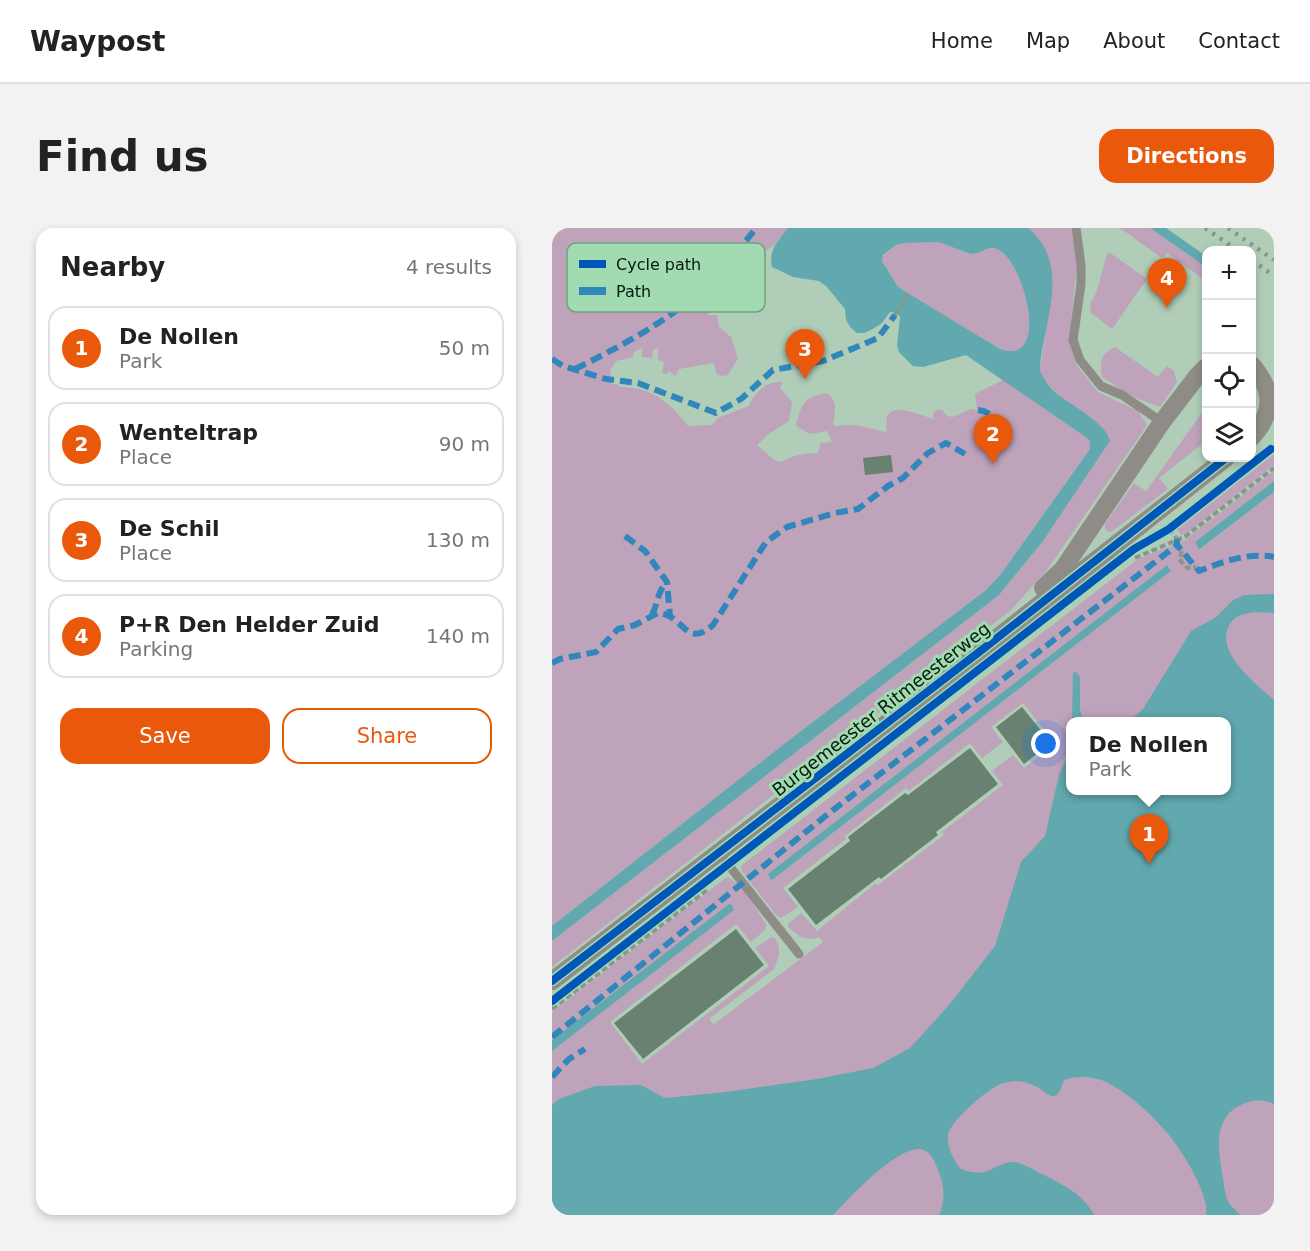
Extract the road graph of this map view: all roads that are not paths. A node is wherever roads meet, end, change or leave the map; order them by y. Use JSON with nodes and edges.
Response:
{"nodes":[{"id":1,"x":1076,"y":228,"type":"edge"},
{"id":2,"x":1202,"y":371,"type":"edge"},
{"id":3,"x":1256,"y":371,"type":"edge"},
{"id":4,"x":1162,"y":422,"type":"junction"},
{"id":5,"x":1256,"y":433,"type":"edge"},
{"id":6,"x":1221,"y":462,"type":"edge"},
{"id":7,"x":983,"y":649,"type":"junction"},
{"id":8,"x":723,"y":859,"type":"junction"},
{"id":9,"x":799,"y":954,"type":"dead end"},
{"id":10,"x":552,"y":981,"type":"edge"}],
"edges":[{"from":1,"to":4,"type":"lane"},
{"from":2,"to":4,"type":"street","name":"Burgemeester Ritmeesterweg"},
{"from":3,"to":5,"type":"street"},
{"from":4,"to":7,"type":"street","name":"Burgemeester Ritmeesterweg"},
{"from":6,"to":7,"type":"street","name":"Burgemeester Ritmeesterweg"},
{"from":7,"to":8,"type":"street","name":"Burgemeester Ritmeesterweg"},
{"from":8,"to":9,"type":"lane"},
{"from":8,"to":10,"type":"street","name":"Burgemeester Ritmeesterweg"}]}
